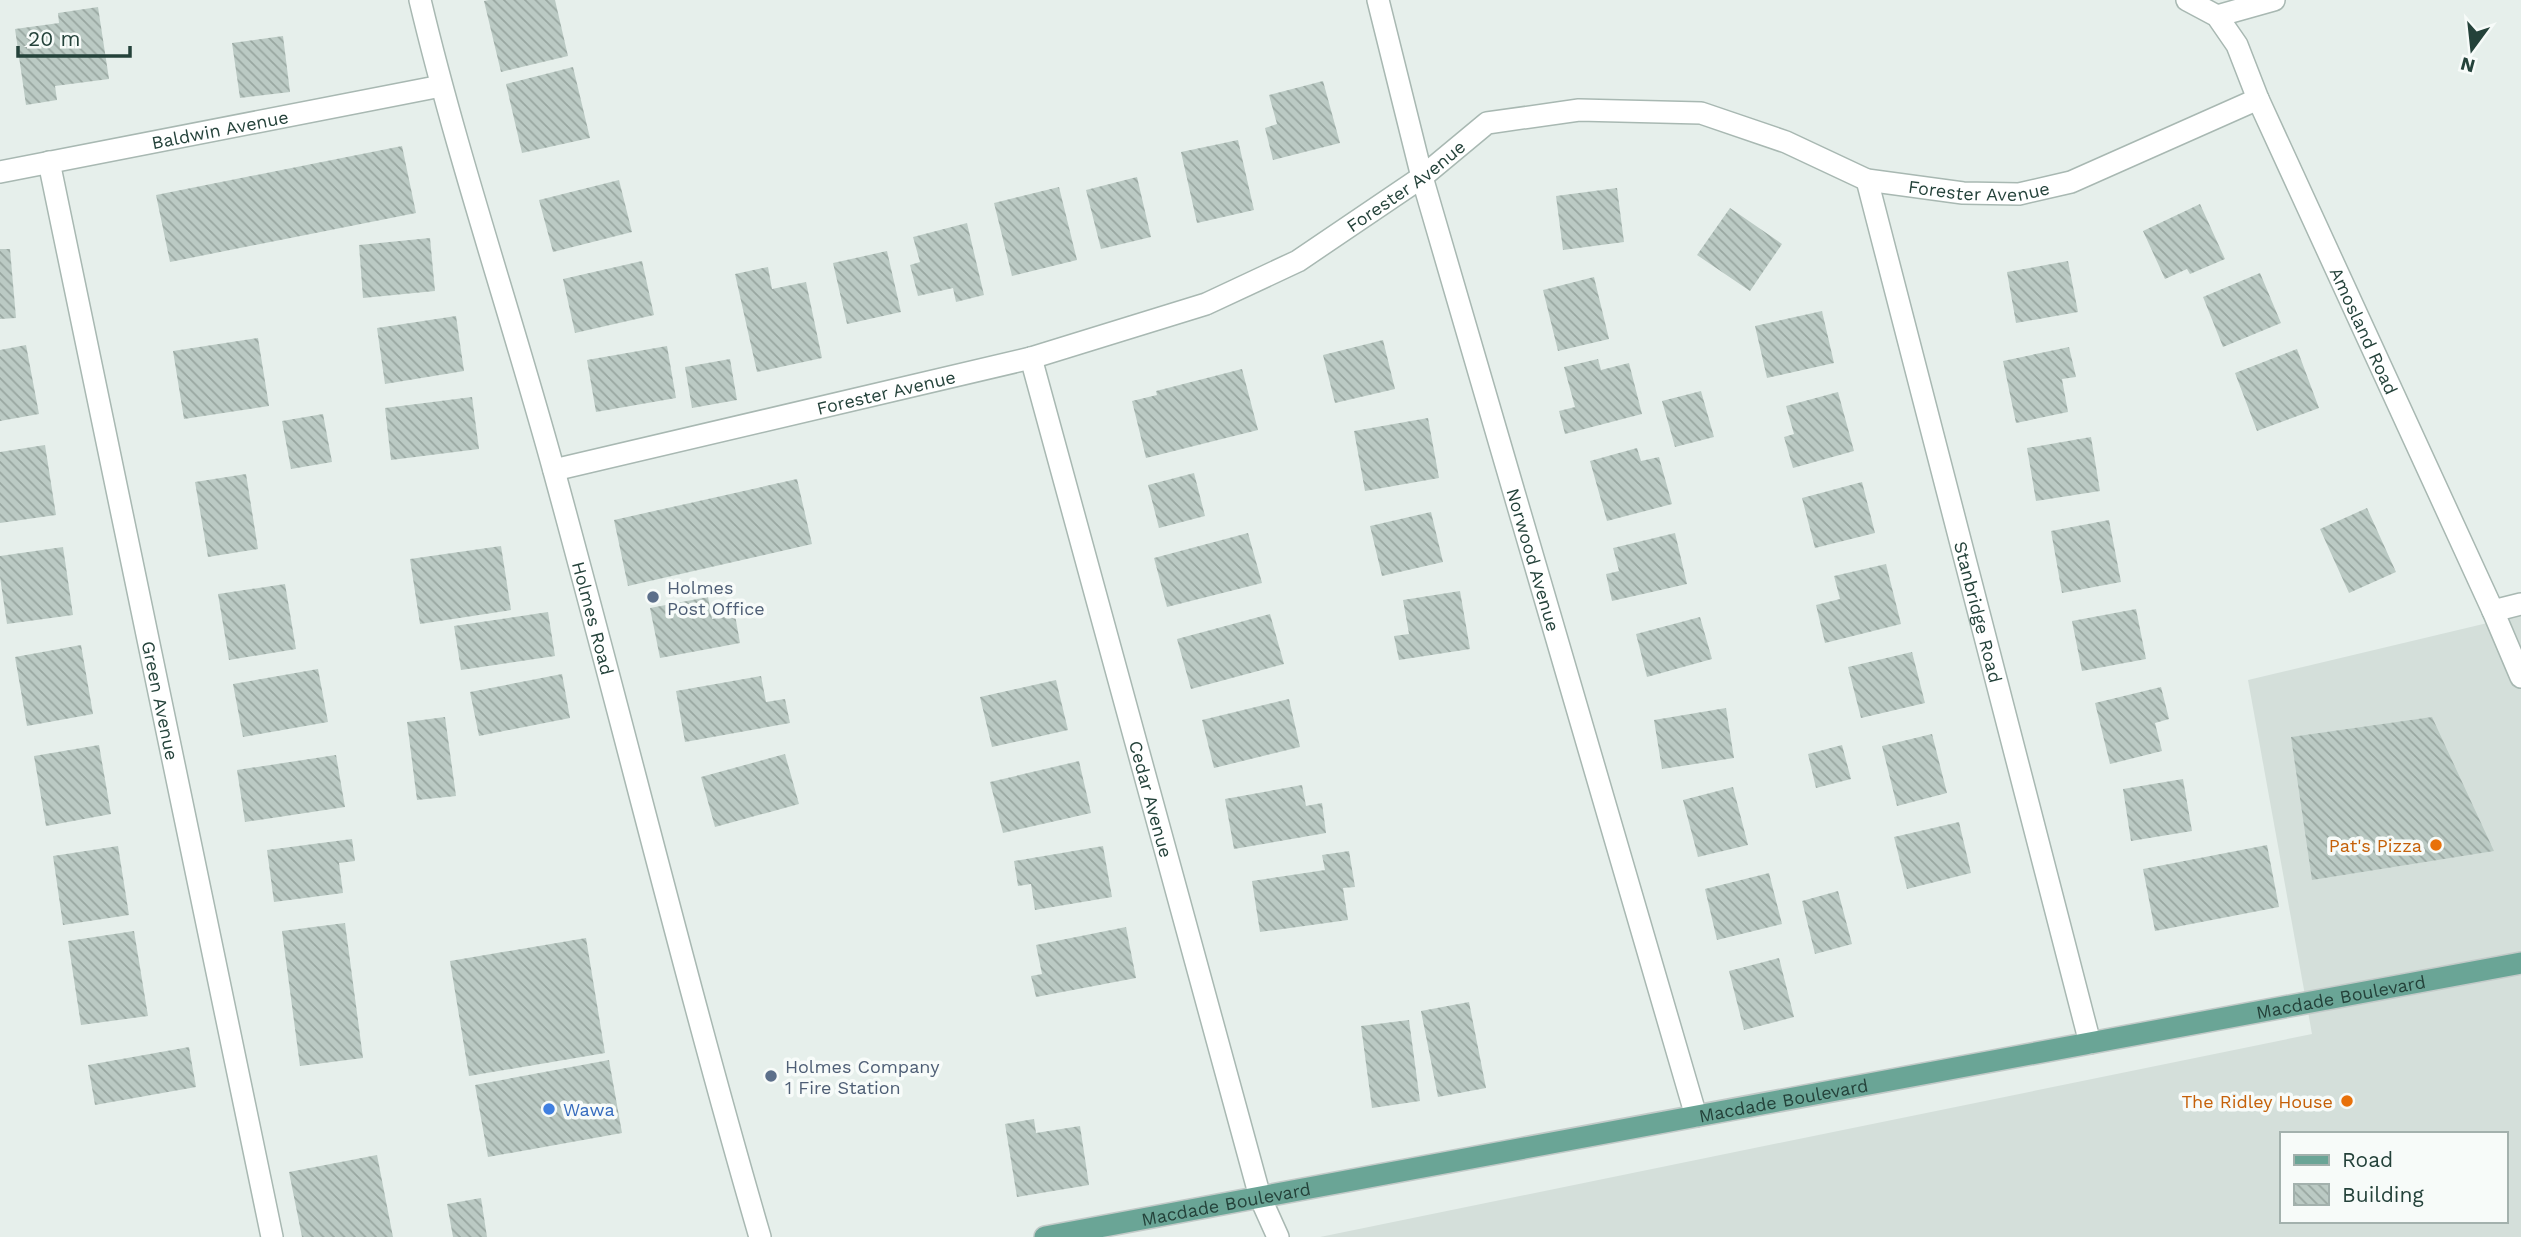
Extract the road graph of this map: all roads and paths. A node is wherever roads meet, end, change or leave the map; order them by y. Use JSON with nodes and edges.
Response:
{"nodes":[{"id":1,"x":420,"y":0,"type":"edge"},
{"id":2,"x":1378,"y":0,"type":"edge"},
{"id":3,"x":2187,"y":0,"type":"edge"},
{"id":4,"x":2274,"y":0,"type":"edge"},
{"id":5,"x":2217,"y":16,"type":"junction"},
{"id":6,"x":441,"y":86,"type":"junction"},
{"id":7,"x":2258,"y":99,"type":"junction"},
{"id":8,"x":49,"y":162,"type":"junction"},
{"id":9,"x":0,"y":172,"type":"edge"},
{"id":10,"x":1422,"y":177,"type":"junction"},
{"id":11,"x":1867,"y":180,"type":"junction"},
{"id":12,"x":1031,"y":358,"type":"junction"},
{"id":13,"x":554,"y":470,"type":"junction"},
{"id":14,"x":2521,"y":604,"type":"edge"},
{"id":15,"x":2493,"y":611,"type":"junction"},
{"id":16,"x":2521,"y":677,"type":"edge"},
{"id":17,"x":2521,"y":963,"type":"edge"},
{"id":18,"x":2090,"y":1043,"type":"junction"},
{"id":19,"x":1696,"y":1116,"type":"junction"},
{"id":20,"x":1260,"y":1197,"type":"junction"},
{"id":21,"x":272,"y":1237,"type":"edge"},
{"id":22,"x":760,"y":1237,"type":"edge"},
{"id":23,"x":1045,"y":1237,"type":"edge"},
{"id":24,"x":1278,"y":1237,"type":"edge"}],
"edges":[{"from":1,"to":6,"type":"street","name":"Holmes Road"},
{"from":2,"to":10,"type":"street","name":"Norwood Avenue"},
{"from":3,"to":5,"type":"street","name":"Amosland Road"},
{"from":4,"to":5,"type":"street"},
{"from":5,"to":7,"type":"street","name":"Amosland Road"},
{"from":6,"to":8,"type":"street","name":"Baldwin Avenue"},
{"from":6,"to":13,"type":"street","name":"Holmes Road"},
{"from":7,"to":11,"type":"street","name":"Forester Avenue"},
{"from":7,"to":15,"type":"street","name":"Amosland Road"},
{"from":8,"to":9,"type":"street","name":"Baldwin Avenue"},
{"from":8,"to":21,"type":"street","name":"Green Avenue"},
{"from":10,"to":11,"type":"street","name":"Forester Avenue"},
{"from":10,"to":12,"type":"street","name":"Forester Avenue"},
{"from":10,"to":19,"type":"street","name":"Norwood Avenue"},
{"from":11,"to":18,"type":"street","name":"Stanbridge Road"},
{"from":12,"to":13,"type":"street","name":"Forester Avenue"},
{"from":12,"to":20,"type":"street","name":"Cedar Avenue"},
{"from":13,"to":22,"type":"street","name":"Holmes Road"},
{"from":14,"to":15,"type":"street"},
{"from":15,"to":16,"type":"street","name":"Amosland Road"},
{"from":17,"to":18,"type":"main road","name":"Macdade Boulevard"},
{"from":18,"to":19,"type":"main road","name":"Macdade Boulevard"},
{"from":19,"to":20,"type":"main road","name":"Macdade Boulevard"},
{"from":20,"to":23,"type":"main road","name":"Macdade Boulevard"},
{"from":20,"to":24,"type":"street","name":"Cedar Avenue"}]}
